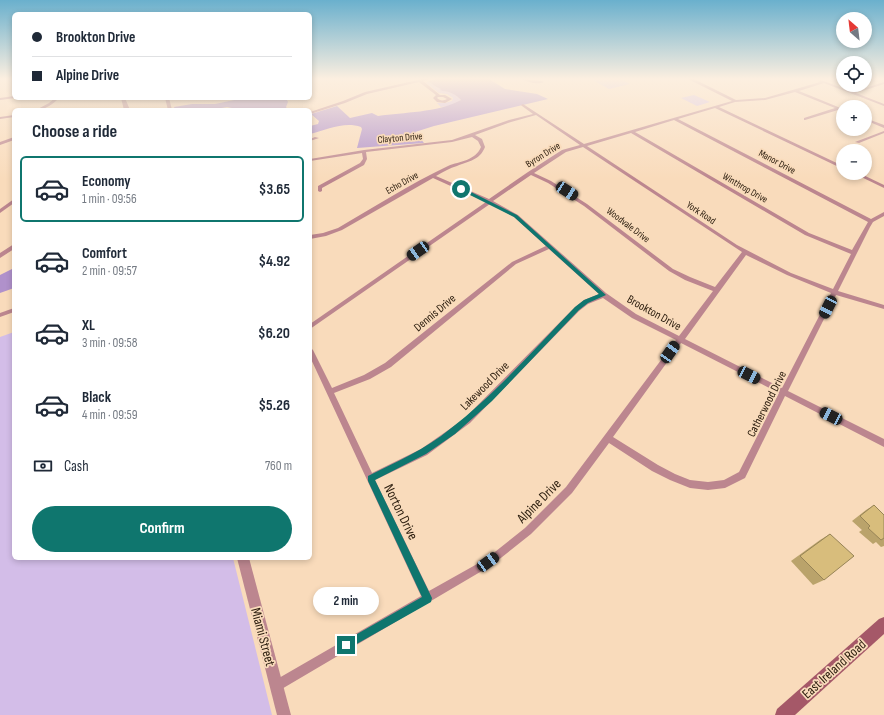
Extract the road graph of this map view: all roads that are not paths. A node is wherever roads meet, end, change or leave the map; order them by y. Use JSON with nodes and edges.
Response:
{"nodes":[{"id":1,"x":533,"y":112,"type":"edge"},
{"id":2,"x":698,"y":112,"type":"edge"},
{"id":3,"x":727,"y":112,"type":"edge"},
{"id":4,"x":829,"y":112,"type":"edge"},
{"id":5,"x":536,"y":114,"type":"junction"},
{"id":6,"x":12,"y":116,"type":"edge"},
{"id":7,"x":0,"y":118,"type":"edge"},
{"id":8,"x":675,"y":119,"type":"junction"},
{"id":9,"x":805,"y":119,"type":"dead end"},
{"id":10,"x":872,"y":122,"type":"edge"},
{"id":11,"x":884,"y":127,"type":"edge"},
{"id":12,"x":631,"y":131,"type":"junction"},
{"id":13,"x":884,"y":132,"type":"edge"},
{"id":14,"x":472,"y":135,"type":"junction"},
{"id":15,"x":317,"y":138,"type":"dead end"},
{"id":16,"x":12,"y":139,"type":"edge"},
{"id":17,"x":312,"y":139,"type":"edge"},
{"id":18,"x":856,"y":142,"type":"dead end"},
{"id":19,"x":0,"y":144,"type":"edge"},
{"id":20,"x":583,"y":145,"type":"junction"},
{"id":21,"x":364,"y":151,"type":"junction"},
{"id":22,"x":312,"y":160,"type":"edge"},
{"id":23,"x":836,"y":165,"type":"edge"},
{"id":24,"x":530,"y":173,"type":"junction"},
{"id":25,"x":433,"y":176,"type":"junction"},
{"id":26,"x":870,"y":180,"type":"edge"},
{"id":27,"x":884,"y":187,"type":"edge"},
{"id":28,"x":320,"y":191,"type":"dead end"},
{"id":29,"x":489,"y":201,"type":"junction"},
{"id":30,"x":12,"y":203,"type":"edge"},
{"id":31,"x":0,"y":211,"type":"edge"},
{"id":32,"x":884,"y":214,"type":"edge"},
{"id":33,"x":871,"y":221,"type":"junction"},
{"id":34,"x":312,"y":237,"type":"edge"},
{"id":35,"x":550,"y":246,"type":"junction"},
{"id":36,"x":12,"y":247,"type":"edge"},
{"id":37,"x":745,"y":252,"type":"junction"},
{"id":38,"x":854,"y":253,"type":"junction"},
{"id":39,"x":0,"y":256,"type":"edge"},
{"id":40,"x":716,"y":290,"type":"junction"},
{"id":41,"x":835,"y":292,"type":"junction"},
{"id":42,"x":604,"y":295,"type":"junction"},
{"id":43,"x":884,"y":307,"type":"edge"},
{"id":44,"x":12,"y":311,"type":"edge"},
{"id":45,"x":0,"y":315,"type":"edge"},
{"id":46,"x":312,"y":325,"type":"edge"},
{"id":47,"x":680,"y":340,"type":"junction"},
{"id":48,"x":312,"y":354,"type":"edge"},
{"id":49,"x":330,"y":392,"type":"junction"},
{"id":50,"x":784,"y":392,"type":"junction"},
{"id":51,"x":608,"y":438,"type":"junction"},
{"id":52,"x":884,"y":443,"type":"edge"},
{"id":53,"x":370,"y":478,"type":"junction"},
{"id":54,"x":244,"y":560,"type":"edge"},
{"id":55,"x":427,"y":598,"type":"junction"},
{"id":56,"x":884,"y":624,"type":"edge"},
{"id":57,"x":276,"y":686,"type":"junction"},
{"id":58,"x":284,"y":715,"type":"edge"},
{"id":59,"x":783,"y":715,"type":"edge"}],
"edges":[{"from":1,"to":5,"type":"street","name":"York Road"},
{"from":2,"to":8,"type":"street","name":"Byron Drive"},
{"from":3,"to":23,"type":"street"},
{"from":4,"to":9,"type":"street"},
{"from":5,"to":14,"type":"street","name":"Clayton Drive"},
{"from":5,"to":20,"type":"street","name":"York Road"},
{"from":6,"to":7,"type":"street"},
{"from":8,"to":12,"type":"street","name":"Byron Drive"},
{"from":8,"to":33,"type":"street","name":"Manor Drive"},
{"from":10,"to":11,"type":"street"},
{"from":12,"to":20,"type":"street","name":"Byron Drive"},
{"from":12,"to":38,"type":"street","name":"Winthrop Drive"},
{"from":13,"to":18,"type":"street"},
{"from":14,"to":21,"type":"street","name":"Clayton Drive"},
{"from":14,"to":25,"type":"street","name":"Echo Drive"},
{"from":15,"to":17,"type":"street"},
{"from":16,"to":19,"type":"street"},
{"from":20,"to":24,"type":"street","name":"Byron Drive"},
{"from":20,"to":37,"type":"street","name":"York Road"},
{"from":21,"to":22,"type":"street","name":"Clayton Drive"},
{"from":21,"to":28,"type":"street"},
{"from":24,"to":29,"type":"street","name":"Byron Drive"},
{"from":24,"to":40,"type":"street","name":"Woodvale Drive"},
{"from":25,"to":29,"type":"street","name":"Brookton Drive"},
{"from":25,"to":34,"type":"street","name":"Echo Drive"},
{"from":26,"to":27,"type":"street"},
{"from":29,"to":35,"type":"street","name":"Brookton Drive"},
{"from":29,"to":46,"type":"street","name":"Byron Drive"},
{"from":30,"to":31,"type":"street"},
{"from":32,"to":33,"type":"street"},
{"from":33,"to":38,"type":"street","name":"Catherwood Drive"},
{"from":35,"to":42,"type":"street","name":"Brookton Drive"},
{"from":35,"to":49,"type":"street","name":"Dennis Drive"},
{"from":36,"to":39,"type":"street"},
{"from":37,"to":40,"type":"street","name":"Alpine Drive"},
{"from":37,"to":41,"type":"street","name":"York Road"},
{"from":38,"to":41,"type":"street","name":"Catherwood Drive"},
{"from":40,"to":47,"type":"street","name":"Alpine Drive"},
{"from":41,"to":43,"type":"street","name":"York Road"},
{"from":41,"to":50,"type":"street","name":"Catherwood Drive"},
{"from":42,"to":47,"type":"street","name":"Brookton Drive"},
{"from":42,"to":53,"type":"street","name":"Lakewood Drive"},
{"from":44,"to":45,"type":"street"},
{"from":47,"to":50,"type":"street","name":"Brookton Drive"},
{"from":47,"to":51,"type":"street","name":"Alpine Drive"},
{"from":48,"to":49,"type":"street","name":"Norton Drive"},
{"from":49,"to":53,"type":"street","name":"Norton Drive"},
{"from":50,"to":51,"type":"street","name":"Catherwood Drive"},
{"from":50,"to":52,"type":"street","name":"Brookton Drive"},
{"from":51,"to":55,"type":"street","name":"Alpine Drive"},
{"from":53,"to":55,"type":"street","name":"Norton Drive"},
{"from":54,"to":57,"type":"street","name":"Miami Street"},
{"from":55,"to":57,"type":"street","name":"Alpine Drive"},
{"from":56,"to":59,"type":"main road","name":"East Ireland Road"},
{"from":57,"to":58,"type":"street","name":"Miami Street"}]}
